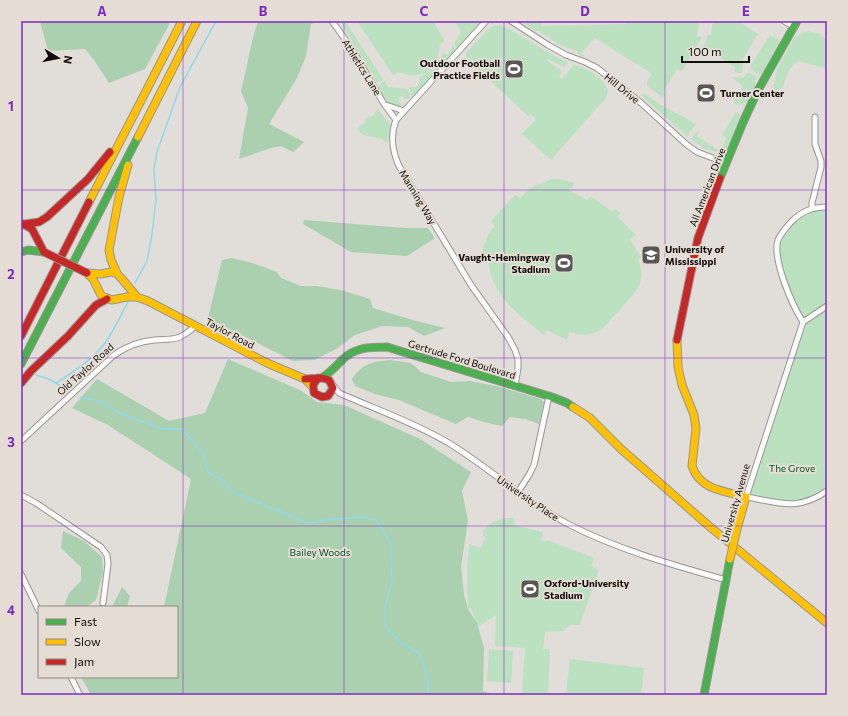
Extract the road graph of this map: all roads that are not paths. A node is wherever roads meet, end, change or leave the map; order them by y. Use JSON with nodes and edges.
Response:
{"nodes":[{"id":1,"x":182,"y":21,"type":"edge"},
{"id":2,"x":197,"y":21,"type":"edge"},
{"id":3,"x":332,"y":21,"type":"edge"},
{"id":4,"x":486,"y":21,"type":"edge"},
{"id":5,"x":511,"y":21,"type":"edge"},
{"id":6,"x":784,"y":21,"type":"edge"},
{"id":7,"x":796,"y":24,"type":"edge"},
{"id":8,"x":384,"y":104,"type":"junction"},
{"id":9,"x":404,"y":111,"type":"junction"},
{"id":10,"x":815,"y":117,"type":"dead end"},
{"id":11,"x":396,"y":120,"type":"junction"},
{"id":12,"x":130,"y":123,"type":"junction"},
{"id":13,"x":138,"y":137,"type":"junction"},
{"id":14,"x":726,"y":163,"type":"junction"},
{"id":15,"x":827,"y":207,"type":"edge"},
{"id":16,"x":812,"y":208,"type":"junction"},
{"id":17,"x":23,"y":224,"type":"edge"},
{"id":18,"x":35,"y":236,"type":"junction"},
{"id":19,"x":24,"y":251,"type":"edge"},
{"id":20,"x":44,"y":252,"type":"junction"},
{"id":21,"x":87,"y":273,"type":"junction"},
{"id":22,"x":117,"y":273,"type":"junction"},
{"id":23,"x":104,"y":274,"type":"junction"},
{"id":24,"x":124,"y":281,"type":"junction"},
{"id":25,"x":98,"y":287,"type":"junction"},
{"id":26,"x":137,"y":297,"type":"junction"},
{"id":27,"x":107,"y":299,"type":"junction"},
{"id":28,"x":116,"y":299,"type":"junction"},
{"id":29,"x":827,"y":306,"type":"edge"},
{"id":30,"x":802,"y":322,"type":"junction"},
{"id":31,"x":196,"y":326,"type":"junction"},
{"id":32,"x":21,"y":336,"type":"edge"},
{"id":33,"x":21,"y":364,"type":"edge"},
{"id":34,"x":331,"y":372,"type":"junction"},
{"id":35,"x":320,"y":378,"type":"junction"},
{"id":36,"x":305,"y":379,"type":"junction"},
{"id":37,"x":331,"y":382,"type":"junction"},
{"id":38,"x":21,"y":383,"type":"edge"},
{"id":39,"x":515,"y":386,"type":"junction"},
{"id":40,"x":313,"y":387,"type":"junction"},
{"id":41,"x":339,"y":393,"type":"junction"},
{"id":42,"x":328,"y":396,"type":"junction"},
{"id":43,"x":549,"y":396,"type":"junction"},
{"id":44,"x":21,"y":441,"type":"edge"},
{"id":45,"x":827,"y":491,"type":"edge"},
{"id":46,"x":518,"y":492,"type":"junction"},
{"id":47,"x":21,"y":495,"type":"edge"},
{"id":48,"x":746,"y":497,"type":"junction"},
{"id":49,"x":21,"y":574,"type":"edge"},
{"id":50,"x":726,"y":580,"type":"junction"},
{"id":51,"x":103,"y":603,"type":"dead end"},
{"id":52,"x":38,"y":609,"type":"edge"},
{"id":53,"x":827,"y":623,"type":"edge"},
{"id":54,"x":72,"y":678,"type":"edge"},
{"id":55,"x":80,"y":695,"type":"edge"},
{"id":56,"x":704,"y":695,"type":"edge"}],
"edges":[{"from":1,"to":12,"type":"main road"},
{"from":2,"to":13,"type":"main road"},
{"from":3,"to":8,"type":"street","name":"Athletics Lane"},
{"from":4,"to":9,"type":"street"},
{"from":5,"to":14,"type":"street","name":"Hill Drive"},
{"from":6,"to":7,"type":"street"},
{"from":7,"to":14,"type":"main road","name":"All American Drive"},
{"from":8,"to":9,"type":"street","name":"Athletics Lane"},
{"from":8,"to":11,"type":"street","name":"Athletics Lane"},
{"from":9,"to":11,"type":"street"},
{"from":10,"to":16,"type":"street"},
{"from":11,"to":39,"type":"street","name":"Manning Way"},
{"from":12,"to":17,"type":"main road"},
{"from":12,"to":32,"type":"main road"},
{"from":13,"to":22,"type":"main road"},
{"from":13,"to":33,"type":"main road"},
{"from":14,"to":48,"type":"main road","name":"All American Drive"},
{"from":15,"to":16,"type":"street"},
{"from":16,"to":30,"type":"street"},
{"from":17,"to":18,"type":"main road"},
{"from":18,"to":19,"type":"main road"},
{"from":18,"to":20,"type":"main road"},
{"from":19,"to":20,"type":"main road"},
{"from":20,"to":21,"type":"main road","bridge":true},
{"from":21,"to":23,"type":"main road"},
{"from":21,"to":25,"type":"main road"},
{"from":22,"to":23,"type":"main road"},
{"from":22,"to":24,"type":"main road"},
{"from":23,"to":25,"type":"main road"},
{"from":24,"to":26,"type":"main road"},
{"from":24,"to":28,"type":"main road"},
{"from":25,"to":27,"type":"main road"},
{"from":26,"to":28,"type":"main road"},
{"from":26,"to":31,"type":"main road","name":"Taylor Road"},
{"from":27,"to":28,"type":"main road"},
{"from":27,"to":38,"type":"main road"},
{"from":29,"to":30,"type":"street"},
{"from":30,"to":48,"type":"street","name":"University Avenue"},
{"from":31,"to":36,"type":"main road","name":"Taylor Road"},
{"from":31,"to":44,"type":"street","name":"Old Taylor Road"},
{"from":34,"to":35,"type":"main road","name":"Gertrude Ford Boulevard"},
{"from":34,"to":37,"type":"main road"},
{"from":34,"to":39,"type":"main road","name":"Gertrude Ford Boulevard"},
{"from":35,"to":36,"type":"main road"},
{"from":35,"to":37,"type":"main road"},
{"from":35,"to":40,"type":"main road"},
{"from":36,"to":40,"type":"main road","name":"Taylor Road"},
{"from":37,"to":41,"type":"street","name":"University Place"},
{"from":37,"to":42,"type":"main road"},
{"from":39,"to":43,"type":"main road","name":"Gertrude Ford Boulevard"},
{"from":40,"to":42,"type":"main road"},
{"from":41,"to":42,"type":"street"},
{"from":41,"to":46,"type":"street","name":"University Place"},
{"from":43,"to":46,"type":"street"},
{"from":43,"to":53,"type":"main road","name":"Gertrude Ford Boulevard"},
{"from":45,"to":48,"type":"street"},
{"from":46,"to":50,"type":"street","name":"University Place"},
{"from":47,"to":51,"type":"street"},
{"from":48,"to":50,"type":"main road","name":"University Avenue","bridge":true},
{"from":49,"to":52,"type":"street"},
{"from":50,"to":56,"type":"main road","name":"University Avenue"},
{"from":54,"to":55,"type":"street"}]}
